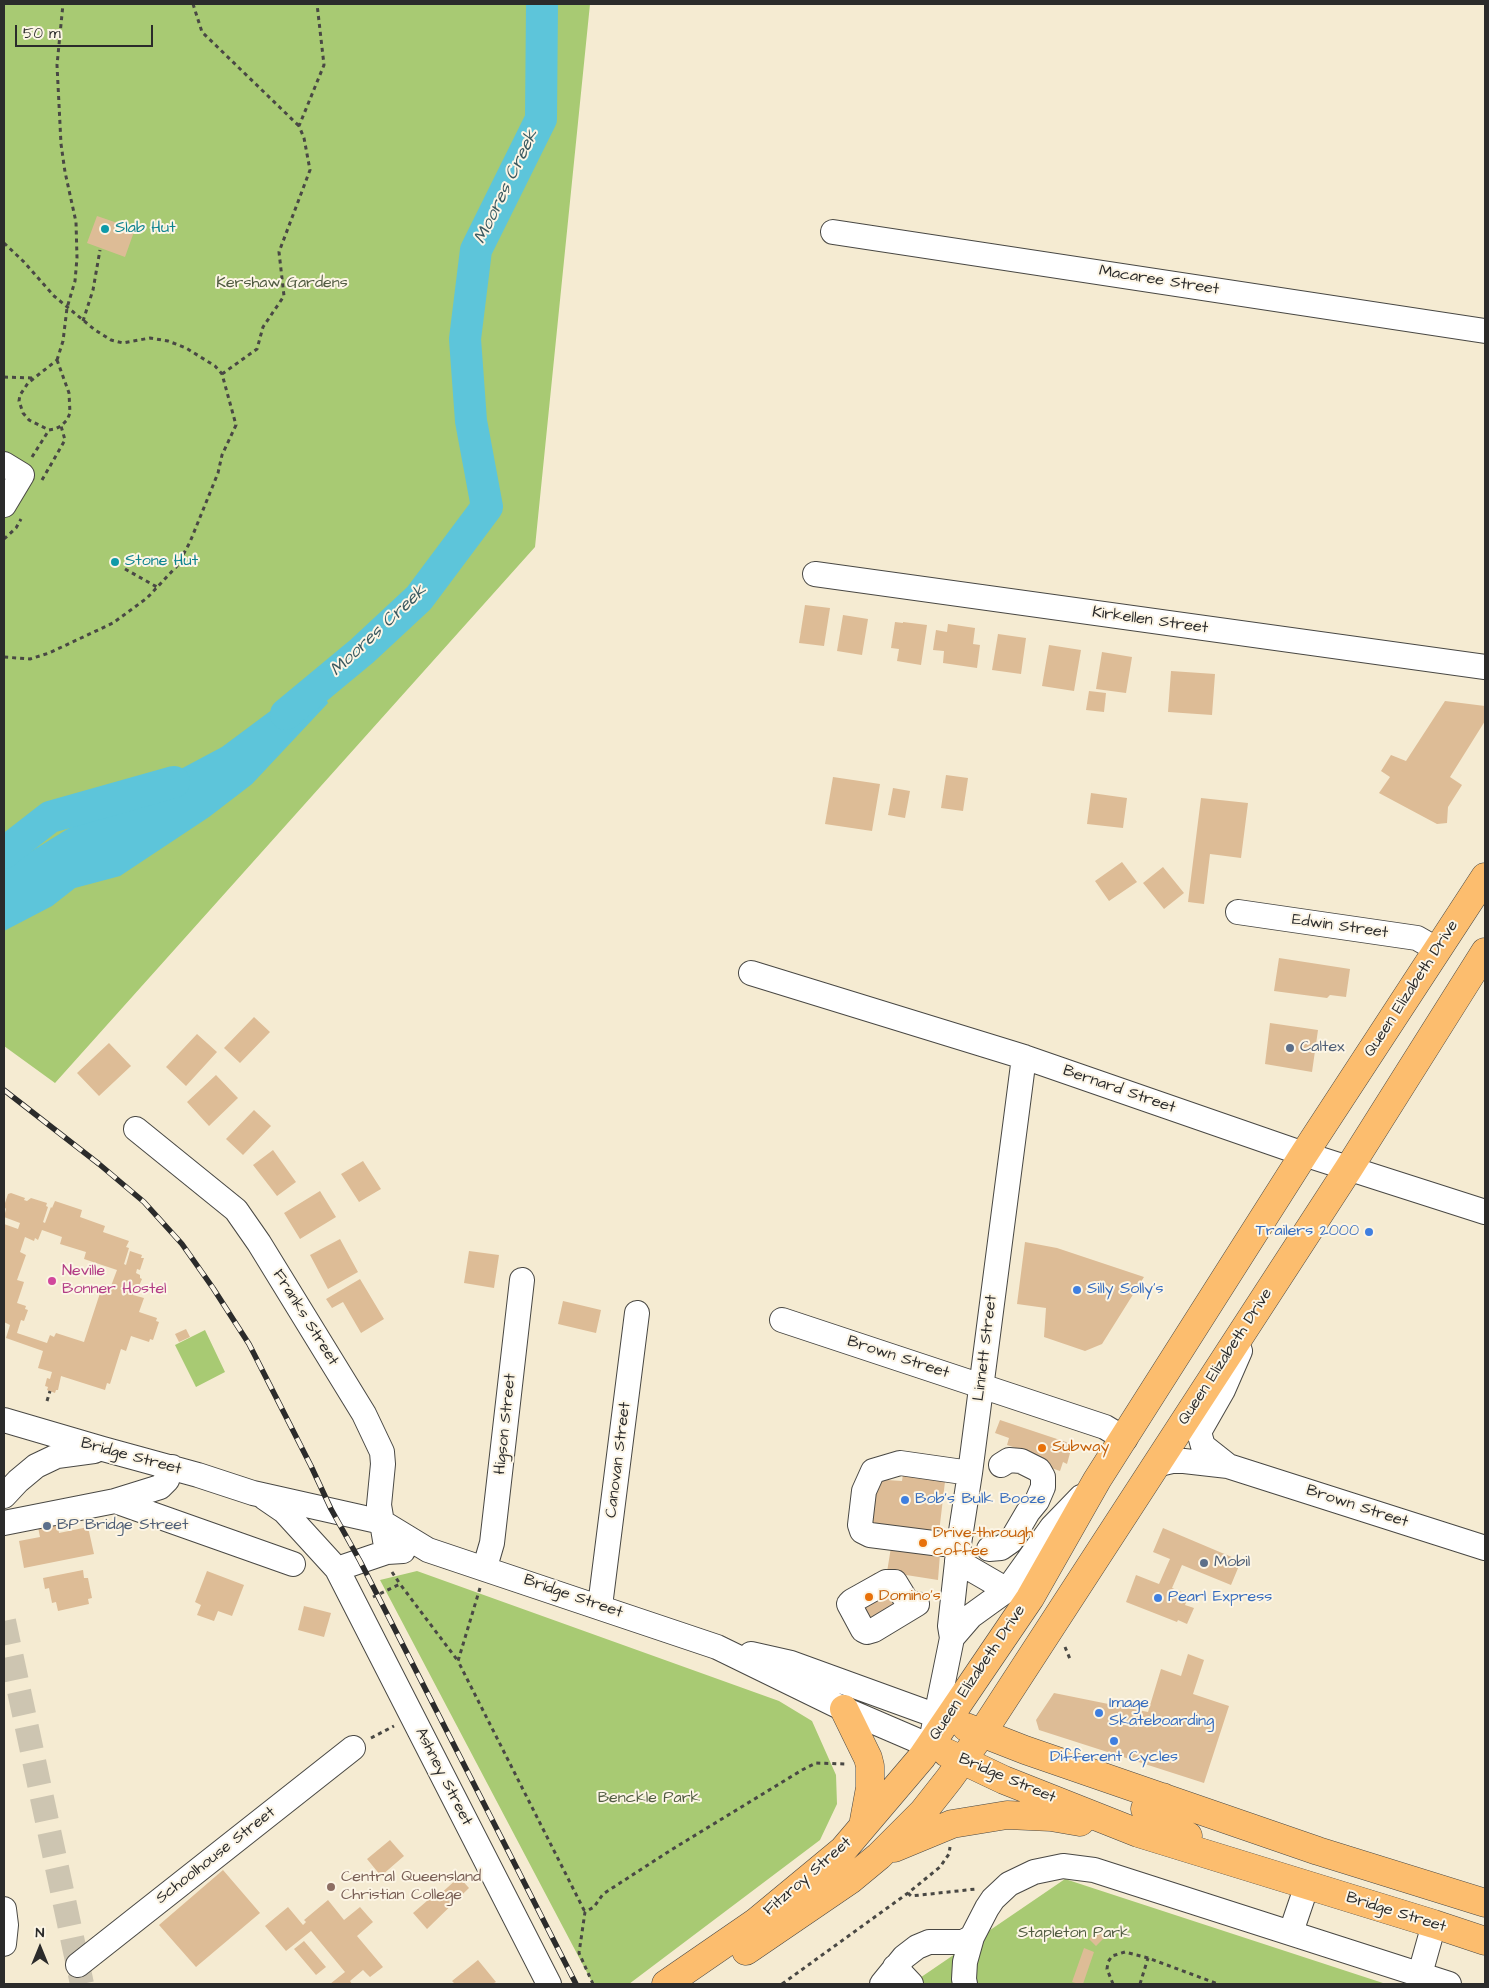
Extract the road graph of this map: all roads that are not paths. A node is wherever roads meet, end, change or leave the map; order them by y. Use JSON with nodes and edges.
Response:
{"nodes":[{"id":1,"x":833,"y":232,"type":"dead end"},
{"id":2,"x":1485,"y":331,"type":"edge"},
{"id":3,"x":13,"y":470,"type":"edge"},
{"id":4,"x":4,"y":505,"type":"edge"},
{"id":5,"x":815,"y":574,"type":"dead end"},
{"id":6,"x":1485,"y":667,"type":"edge"},
{"id":7,"x":1485,"y":877,"type":"edge"},
{"id":8,"x":1238,"y":912,"type":"dead end"},
{"id":9,"x":1438,"y":950,"type":"junction"},
{"id":10,"x":1485,"y":952,"type":"edge"},
{"id":11,"x":751,"y":974,"type":"dead end"},
{"id":12,"x":1024,"y":1057,"type":"junction"},
{"id":13,"x":136,"y":1130,"type":"dead end"},
{"id":14,"x":1304,"y":1154,"type":"junction"},
{"id":15,"x":1349,"y":1168,"type":"junction"},
{"id":16,"x":1485,"y":1212,"type":"edge"},
{"id":17,"x":522,"y":1280,"type":"dead end"},
{"id":18,"x":1259,"y":1306,"type":"junction"},
{"id":19,"x":636,"y":1313,"type":"dead end"},
{"id":20,"x":782,"y":1320,"type":"dead end"},
{"id":21,"x":981,"y":1385,"type":"junction"},
{"id":22,"x":6,"y":1426,"type":"edge"},
{"id":23,"x":1125,"y":1439,"type":"junction"},
{"id":24,"x":103,"y":1450,"type":"junction"},
{"id":25,"x":1001,"y":1465,"type":"dead end"},
{"id":26,"x":1155,"y":1465,"type":"junction"},
{"id":27,"x":1228,"y":1466,"type":"junction"},
{"id":28,"x":172,"y":1467,"type":"junction"},
{"id":29,"x":970,"y":1473,"type":"junction"},
{"id":30,"x":1097,"y":1480,"type":"junction"},
{"id":31,"x":253,"y":1493,"type":"junction"},
{"id":32,"x":4,"y":1496,"type":"edge"},
{"id":33,"x":115,"y":1501,"type":"junction"},
{"id":34,"x":382,"y":1522,"type":"junction"},
{"id":35,"x":4,"y":1523,"type":"edge"},
{"id":36,"x":1485,"y":1548,"type":"edge"},
{"id":37,"x":989,"y":1549,"type":"dead end"},
{"id":38,"x":428,"y":1550,"type":"junction"},
{"id":39,"x":388,"y":1552,"type":"junction"},
{"id":40,"x":958,"y":1553,"type":"junction"},
{"id":41,"x":293,"y":1564,"type":"dead end"},
{"id":42,"x":485,"y":1568,"type":"junction"},
{"id":43,"x":338,"y":1569,"type":"junction"},
{"id":44,"x":1007,"y":1590,"type":"junction"},
{"id":45,"x":600,"y":1606,"type":"junction"},
{"id":46,"x":952,"y":1638,"type":"junction"},
{"id":47,"x":717,"y":1647,"type":"junction"},
{"id":48,"x":844,"y":1709,"type":"junction"},
{"id":49,"x":942,"y":1718,"type":"junction"},
{"id":50,"x":982,"y":1733,"type":"junction"},
{"id":51,"x":930,"y":1746,"type":"junction"},
{"id":52,"x":353,"y":1748,"type":"road end"},
{"id":53,"x":963,"y":1760,"type":"junction"},
{"id":54,"x":1163,"y":1798,"type":"junction"},
{"id":55,"x":863,"y":1827,"type":"junction"},
{"id":56,"x":1138,"y":1833,"type":"junction"},
{"id":57,"x":1318,"y":1851,"type":"junction"},
{"id":58,"x":879,"y":1856,"type":"junction"},
{"id":59,"x":1245,"y":1866,"type":"junction"},
{"id":60,"x":1307,"y":1885,"type":"junction"},
{"id":61,"x":1483,"y":1897,"type":"edge"},
{"id":62,"x":4,"y":1910,"type":"edge"},
{"id":63,"x":1434,"y":1924,"type":"junction"},
{"id":64,"x":1290,"y":1932,"type":"junction"},
{"id":65,"x":972,"y":1937,"type":"junction"},
{"id":66,"x":1485,"y":1941,"type":"edge"},
{"id":67,"x":4,"y":1944,"type":"edge"},
{"id":68,"x":78,"y":1965,"type":"dead end"},
{"id":69,"x":1420,"y":1974,"type":"junction"},
{"id":70,"x":888,"y":1976,"type":"edge"},
{"id":71,"x":959,"y":1980,"type":"edge"},
{"id":72,"x":549,"y":1984,"type":"edge"},
{"id":73,"x":666,"y":1984,"type":"edge"},
{"id":74,"x":697,"y":1984,"type":"edge"},
{"id":75,"x":911,"y":1984,"type":"edge"},
{"id":76,"x":1449,"y":1984,"type":"edge"}],
"edges":[{"from":1,"to":2,"type":"street","name":"Macaree Street"},
{"from":3,"to":4,"type":"street"},
{"from":5,"to":6,"type":"street","name":"Kirkellen Street"},
{"from":7,"to":9,"type":"main road","name":"Queen Elizabeth Drive"},
{"from":8,"to":9,"type":"street","name":"Edwin Street"},
{"from":9,"to":14,"type":"main road","name":"Queen Elizabeth Drive"},
{"from":10,"to":15,"type":"main road","name":"Queen Elizabeth Drive"},
{"from":11,"to":12,"type":"street","name":"Bernard Street"},
{"from":12,"to":14,"type":"street","name":"Bernard Street"},
{"from":12,"to":21,"type":"street","name":"Linnett Street"},
{"from":13,"to":34,"type":"street","name":"Franks Street"},
{"from":14,"to":15,"type":"street","name":"Bernard Street"},
{"from":14,"to":23,"type":"main road","name":"Queen Elizabeth Drive"},
{"from":15,"to":16,"type":"street","name":"Bernard Street"},
{"from":15,"to":18,"type":"main road","name":"Queen Elizabeth Drive"},
{"from":17,"to":42,"type":"street","name":"Higson Street"},
{"from":18,"to":26,"type":"main road","name":"Queen Elizabeth Drive"},
{"from":18,"to":27,"type":"street","name":"Brown Street"},
{"from":19,"to":45,"type":"street","name":"Canovan Street"},
{"from":20,"to":21,"type":"street","name":"Brown Street"},
{"from":21,"to":23,"type":"street","name":"Brown Street"},
{"from":21,"to":29,"type":"street","name":"Linnett Street"},
{"from":22,"to":24,"type":"street","name":"Bridge Street"},
{"from":23,"to":30,"type":"main road","name":"Queen Elizabeth Drive"},
{"from":24,"to":28,"type":"street","name":"Bridge Street"},
{"from":24,"to":32,"type":"street"},
{"from":25,"to":37,"type":"street"},
{"from":26,"to":27,"type":"street","name":"Brown Street"},
{"from":26,"to":50,"type":"main road","name":"Queen Elizabeth Drive"},
{"from":27,"to":36,"type":"street","name":"Brown Street"},
{"from":28,"to":31,"type":"street","name":"Bridge Street"},
{"from":28,"to":33,"type":"street"},
{"from":29,"to":40,"type":"street","name":"Linnett Street"},
{"from":29,"to":40,"type":"street"},
{"from":30,"to":44,"type":"street","name":"Queen Elizabeth Drive"},
{"from":30,"to":49,"type":"main road","name":"Queen Elizabeth Drive"},
{"from":31,"to":34,"type":"street","name":"Bridge Street"},
{"from":31,"to":43,"type":"street","name":"Bridge Street"},
{"from":33,"to":35,"type":"street"},
{"from":33,"to":41,"type":"street"},
{"from":34,"to":38,"type":"street","name":"Bridge Street"},
{"from":34,"to":39,"type":"street","name":"Franks Street"},
{"from":38,"to":39,"type":"street","name":"Bridge Street"},
{"from":38,"to":42,"type":"street","name":"Bridge Street"},
{"from":39,"to":43,"type":"street","name":"Bridge Street"},
{"from":40,"to":44,"type":"street"},
{"from":40,"to":46,"type":"street","name":"Linnett Street"},
{"from":42,"to":45,"type":"street","name":"Bridge Street"},
{"from":43,"to":72,"type":"street","name":"Ashney Street"},
{"from":44,"to":46,"type":"street","name":"Queen Elizabeth Drive"},
{"from":45,"to":47,"type":"street","name":"Bridge Street"},
{"from":46,"to":49,"type":"street","name":"Queen Elizabeth Drive"},
{"from":47,"to":48,"type":"street","name":"Bridge Street"},
{"from":47,"to":49,"type":"street","name":"Bridge Street"},
{"from":48,"to":51,"type":"street","name":"Bridge Street"},
{"from":48,"to":55,"type":"main road"},
{"from":49,"to":50,"type":"main road","name":"Bridge Street"},
{"from":49,"to":51,"type":"main road","name":"Queen Elizabeth Drive"},
{"from":50,"to":53,"type":"main road","name":"Queen Elizabeth Drive"},
{"from":50,"to":54,"type":"main road","name":"Bridge Street"},
{"from":51,"to":53,"type":"main road","name":"Bridge Street"},
{"from":51,"to":55,"type":"main road","name":"Fitzroy Street"},
{"from":52,"to":68,"type":"street","name":"Schoolhouse Street"},
{"from":53,"to":56,"type":"main road","name":"Bridge Street"},
{"from":53,"to":58,"type":"main road","name":"Fitzroy Street"},
{"from":54,"to":57,"type":"main road","name":"Bridge Street"},
{"from":54,"to":59,"type":"main road"},
{"from":55,"to":73,"type":"main road","name":"Fitzroy Street"},
{"from":56,"to":58,"type":"main road"},
{"from":56,"to":59,"type":"main road","name":"Bridge Street"},
{"from":57,"to":60,"type":"main road"},
{"from":57,"to":61,"type":"main road","name":"Bridge Street"},
{"from":58,"to":74,"type":"main road","name":"Fitzroy Street"},
{"from":59,"to":60,"type":"main road","name":"Bridge Street"},
{"from":60,"to":63,"type":"main road","name":"Bridge Street"},
{"from":60,"to":64,"type":"street"},
{"from":62,"to":67,"type":"street"},
{"from":63,"to":66,"type":"main road","name":"Bridge Street"},
{"from":63,"to":69,"type":"street"},
{"from":64,"to":65,"type":"street"},
{"from":64,"to":69,"type":"street"},
{"from":65,"to":70,"type":"street"},
{"from":65,"to":71,"type":"street"},
{"from":69,"to":76,"type":"street"},
{"from":70,"to":75,"type":"street"}]}
